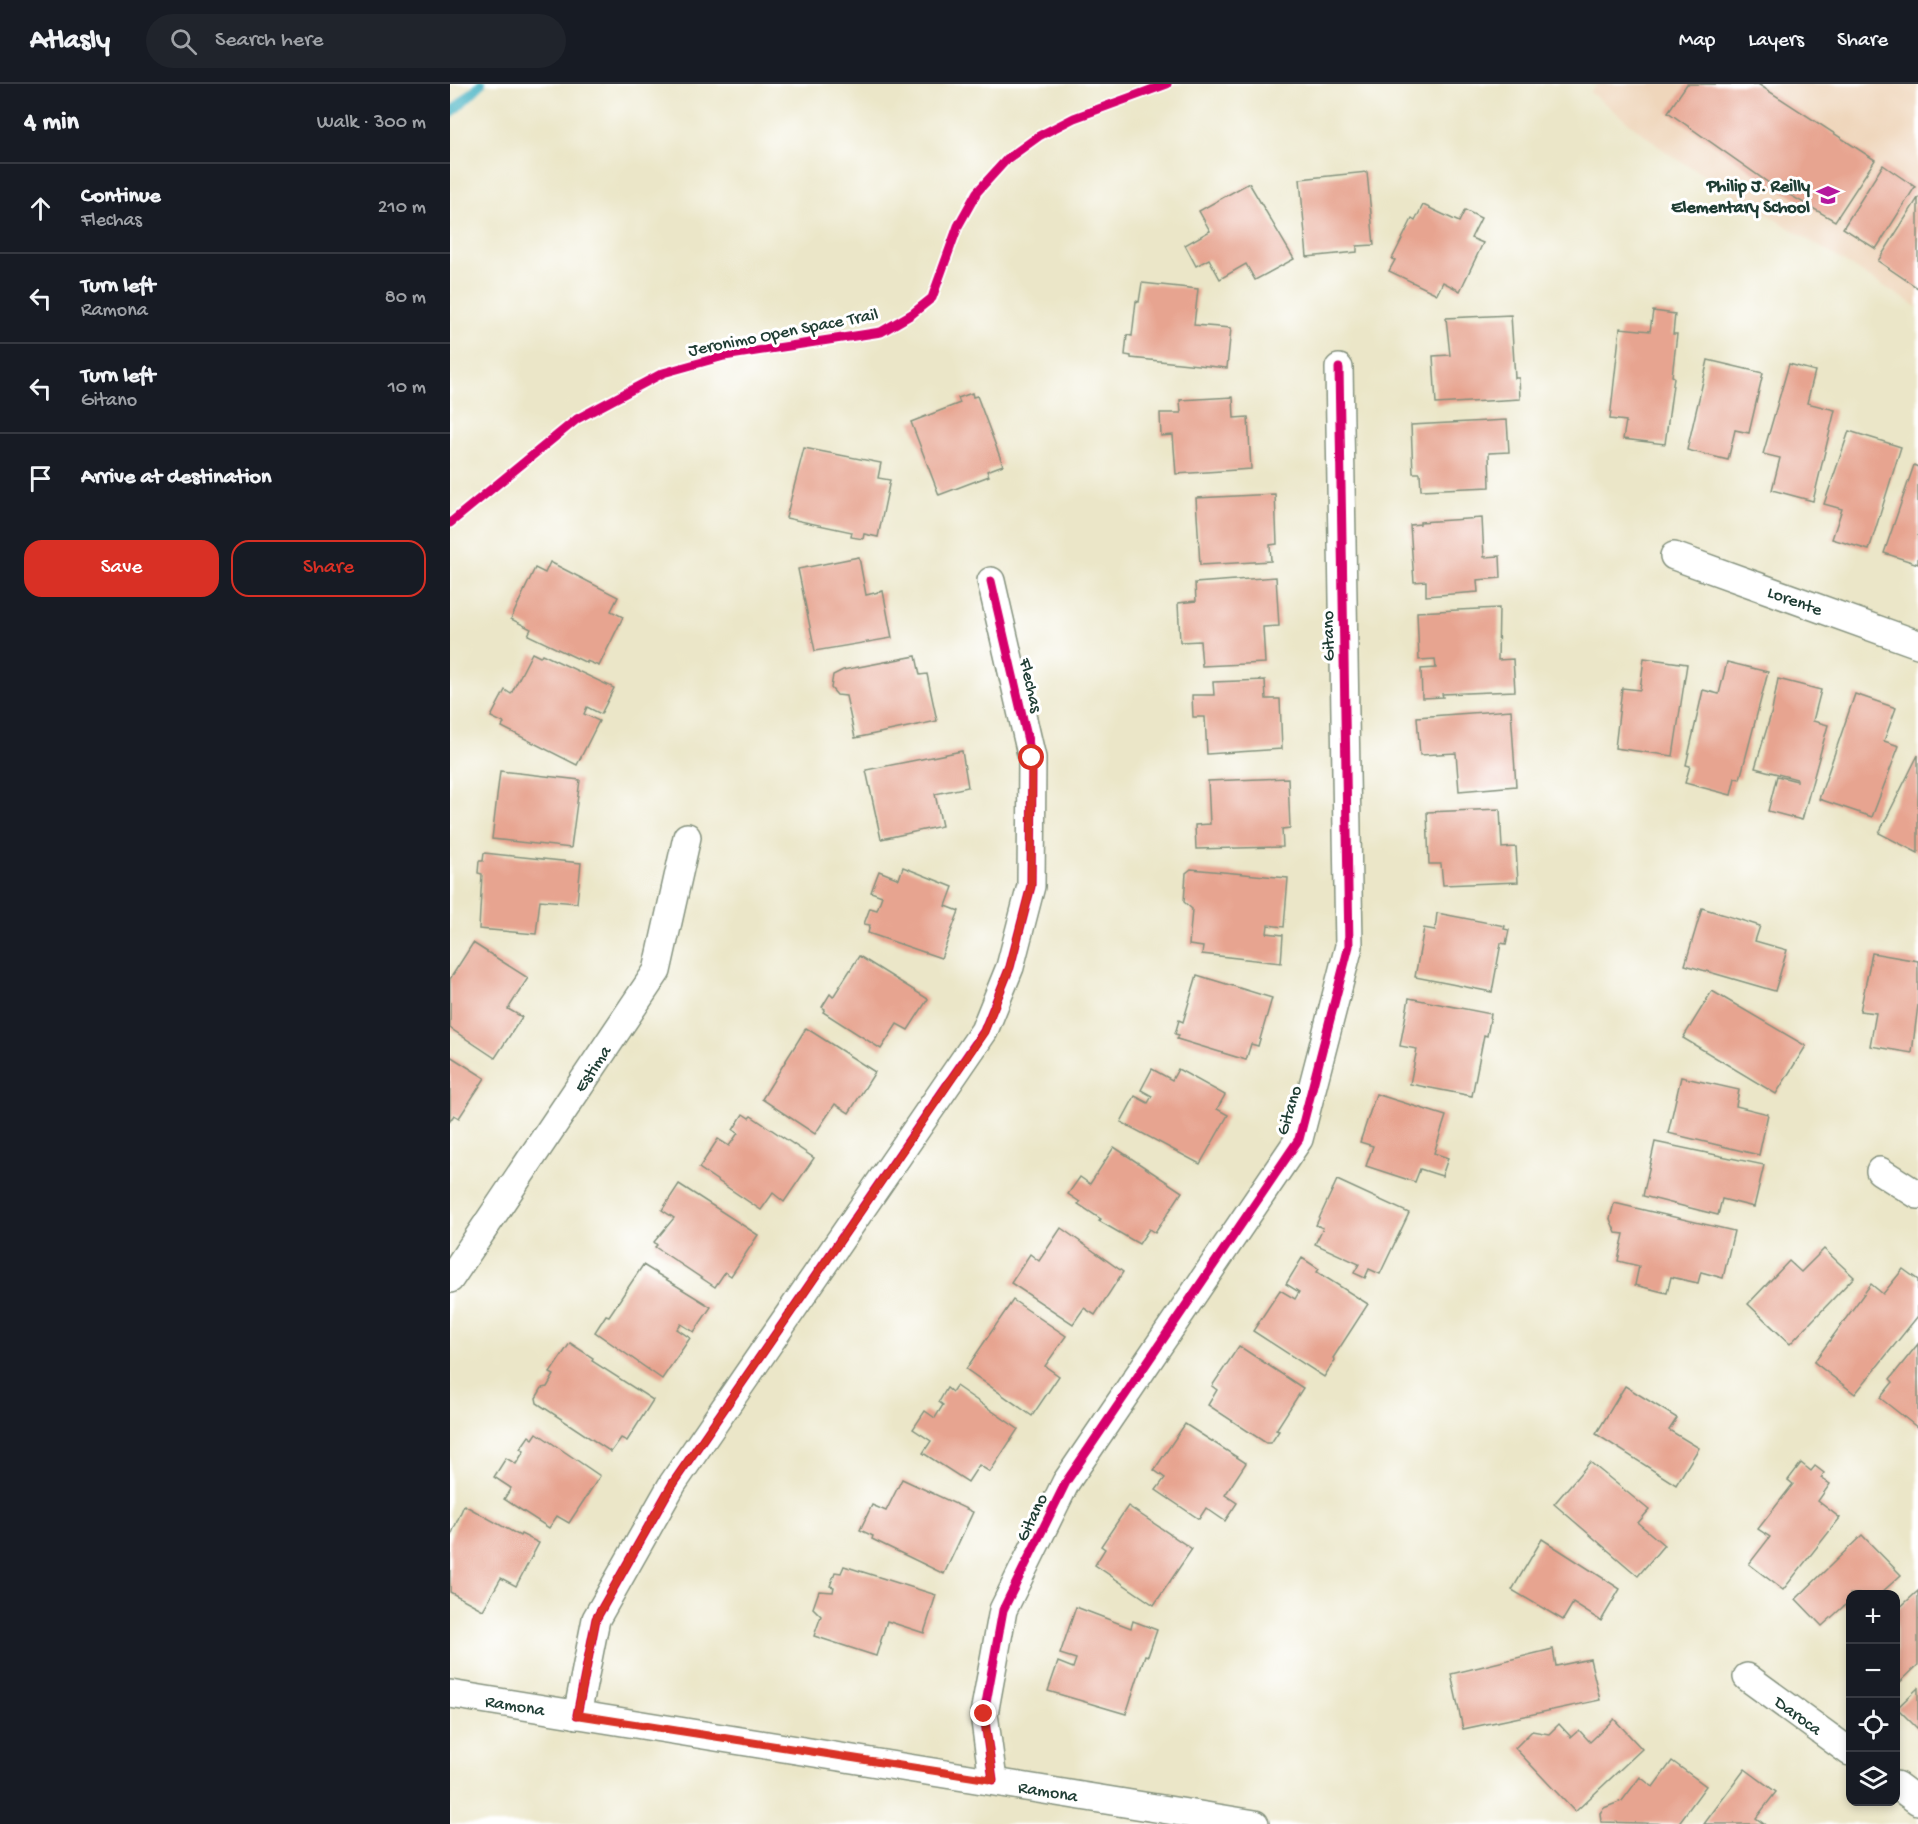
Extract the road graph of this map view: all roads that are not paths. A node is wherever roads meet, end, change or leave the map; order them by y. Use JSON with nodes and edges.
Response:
{"nodes":[{"id":1,"x":1339,"y":368,"type":"dead end"},
{"id":2,"x":1674,"y":556,"type":"dead end"},
{"id":3,"x":991,"y":581,"type":"dead end"},
{"id":4,"x":1918,"y":644,"type":"edge"},
{"id":5,"x":687,"y":837,"type":"dead end"},
{"id":6,"x":1880,"y":1171,"type":"dead end"},
{"id":7,"x":1918,"y":1195,"type":"edge"},
{"id":8,"x":450,"y":1279,"type":"edge"},
{"id":9,"x":1747,"y":1677,"type":"dead end"},
{"id":10,"x":450,"y":1694,"type":"edge"},
{"id":11,"x":577,"y":1715,"type":"junction"},
{"id":12,"x":1846,"y":1748,"type":"edge"},
{"id":13,"x":993,"y":1780,"type":"junction"},
{"id":14,"x":1900,"y":1788,"type":"edge"},
{"id":15,"x":1918,"y":1801,"type":"edge"},
{"id":16,"x":1255,"y":1824,"type":"edge"}],
"edges":[{"from":1,"to":13,"type":"street","name":"Gitano"},
{"from":2,"to":4,"type":"street","name":"Lorente"},
{"from":3,"to":11,"type":"street","name":"Flechas"},
{"from":5,"to":8,"type":"street","name":"Estima"},
{"from":6,"to":7,"type":"street"},
{"from":9,"to":12,"type":"street","name":"Daroca"},
{"from":10,"to":11,"type":"street","name":"Ramona"},
{"from":11,"to":13,"type":"street","name":"Ramona"},
{"from":13,"to":16,"type":"street","name":"Ramona"},
{"from":14,"to":15,"type":"street"}]}
